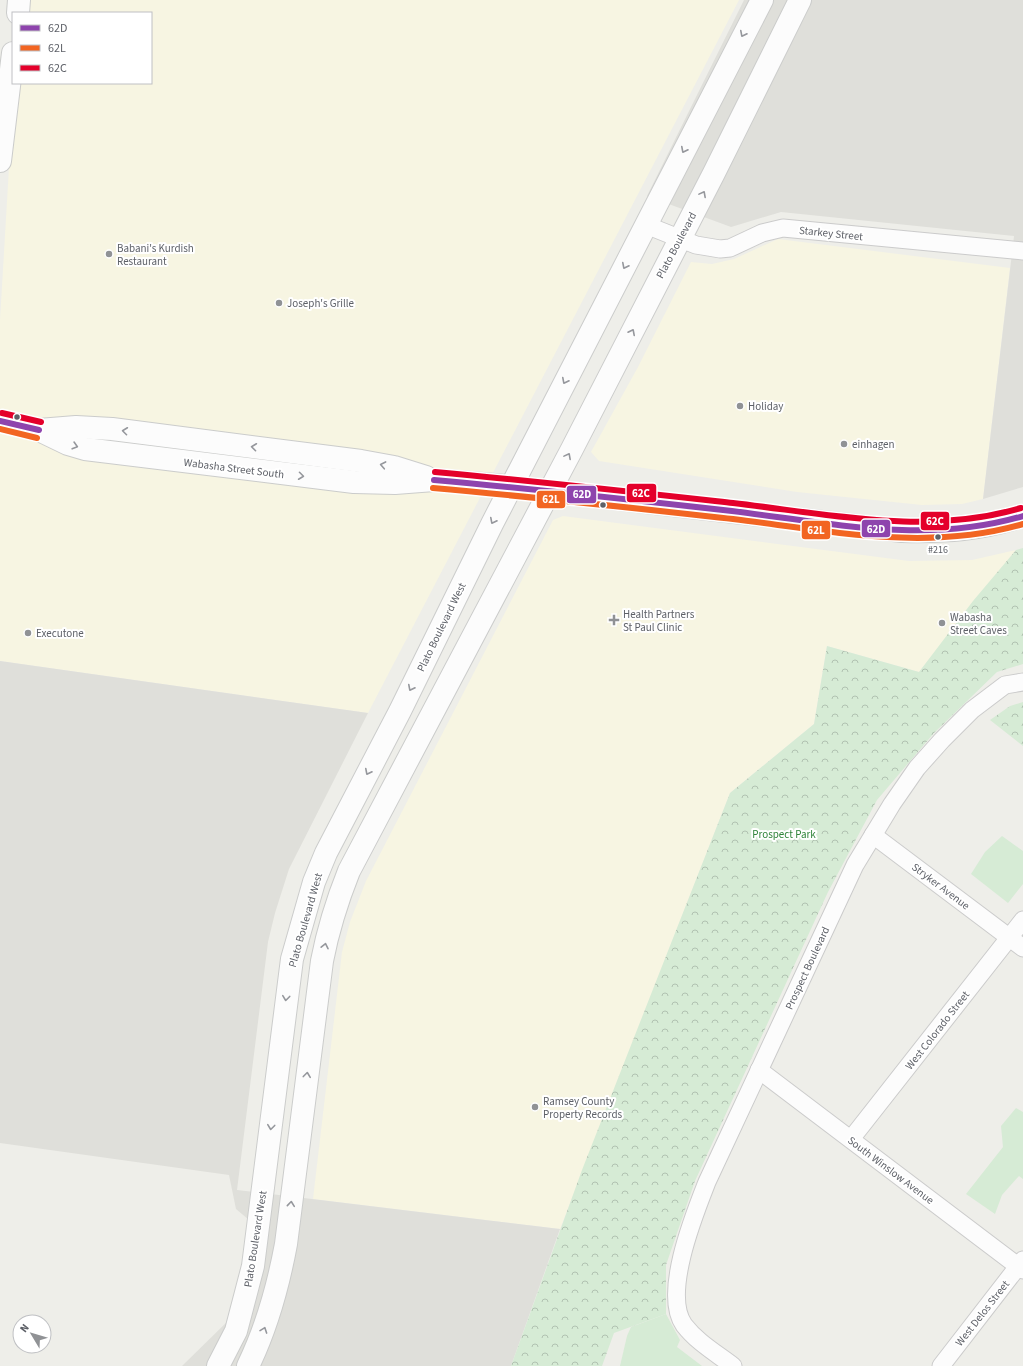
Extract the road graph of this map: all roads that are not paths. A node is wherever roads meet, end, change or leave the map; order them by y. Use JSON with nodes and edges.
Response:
{"nodes":[{"id":1,"x":19,"y":0,"type":"edge"},
{"id":2,"x":762,"y":0,"type":"edge"},
{"id":3,"x":800,"y":0,"type":"edge"},
{"id":4,"x":18,"y":12,"type":"edge"},
{"id":5,"x":12,"y":61,"type":"edge"},
{"id":6,"x":0,"y":161,"type":"edge"},
{"id":7,"x":646,"y":224,"type":"junction"},
{"id":8,"x":679,"y":239,"type":"junction"},
{"id":9,"x":1023,"y":251,"type":"edge"},
{"id":10,"x":0,"y":421,"type":"edge"},
{"id":11,"x":511,"y":486,"type":"junction"},
{"id":12,"x":550,"y":490,"type":"junction"},
{"id":13,"x":1023,"y":516,"type":"edge"},
{"id":14,"x":1023,"y":682,"type":"edge"},
{"id":15,"x":873,"y":835,"type":"junction"},
{"id":16,"x":1023,"y":920,"type":"edge"},
{"id":17,"x":1009,"y":938,"type":"junction"},
{"id":18,"x":1023,"y":948,"type":"edge"},
{"id":19,"x":759,"y":1070,"type":"junction"},
{"id":20,"x":851,"y":1139,"type":"junction"},
{"id":21,"x":1021,"y":1265,"type":"edge"},
{"id":22,"x":218,"y":1366,"type":"edge"},
{"id":23,"x":248,"y":1366,"type":"edge"},
{"id":24,"x":733,"y":1366,"type":"edge"},
{"id":25,"x":941,"y":1366,"type":"edge"}],
"edges":[{"from":1,"to":4,"type":"main road"},
{"from":2,"to":7,"type":"main road","one_way":true},
{"from":8,"to":3,"type":"main road","name":"Plato Boulevard","one_way":true},
{"from":5,"to":6,"type":"main road"},
{"from":7,"to":8,"type":"street","name":"Starkey Street"},
{"from":7,"to":11,"type":"main road","one_way":true},
{"from":8,"to":9,"type":"street","name":"Starkey Street"},
{"from":12,"to":8,"type":"main road","name":"Plato Boulevard","one_way":true},
{"from":10,"to":11,"type":"main road","name":"Wabasha Street South"},
{"from":11,"to":12,"type":"main road","name":"Wabasha Street South"},
{"from":11,"to":22,"type":"main road","name":"Plato Boulevard West","one_way":true},
{"from":12,"to":13,"type":"main road","name":"Wabasha Street South"},
{"from":23,"to":12,"type":"main road","one_way":true},
{"from":14,"to":15,"type":"street","name":"Prospect Boulevard"},
{"from":15,"to":17,"type":"street","name":"Stryker Avenue"},
{"from":15,"to":19,"type":"street","name":"Prospect Boulevard"},
{"from":16,"to":17,"type":"street","name":"West Colorado Street"},
{"from":17,"to":18,"type":"street","name":"Stryker Avenue"},
{"from":17,"to":20,"type":"street","name":"West Colorado Street"},
{"from":19,"to":20,"type":"street","name":"South Winslow Avenue"},
{"from":19,"to":24,"type":"street","name":"Prospect Boulevard"},
{"from":20,"to":21,"type":"street","name":"South Winslow Avenue"},
{"from":21,"to":25,"type":"street","name":"West Delos Street"}]}
